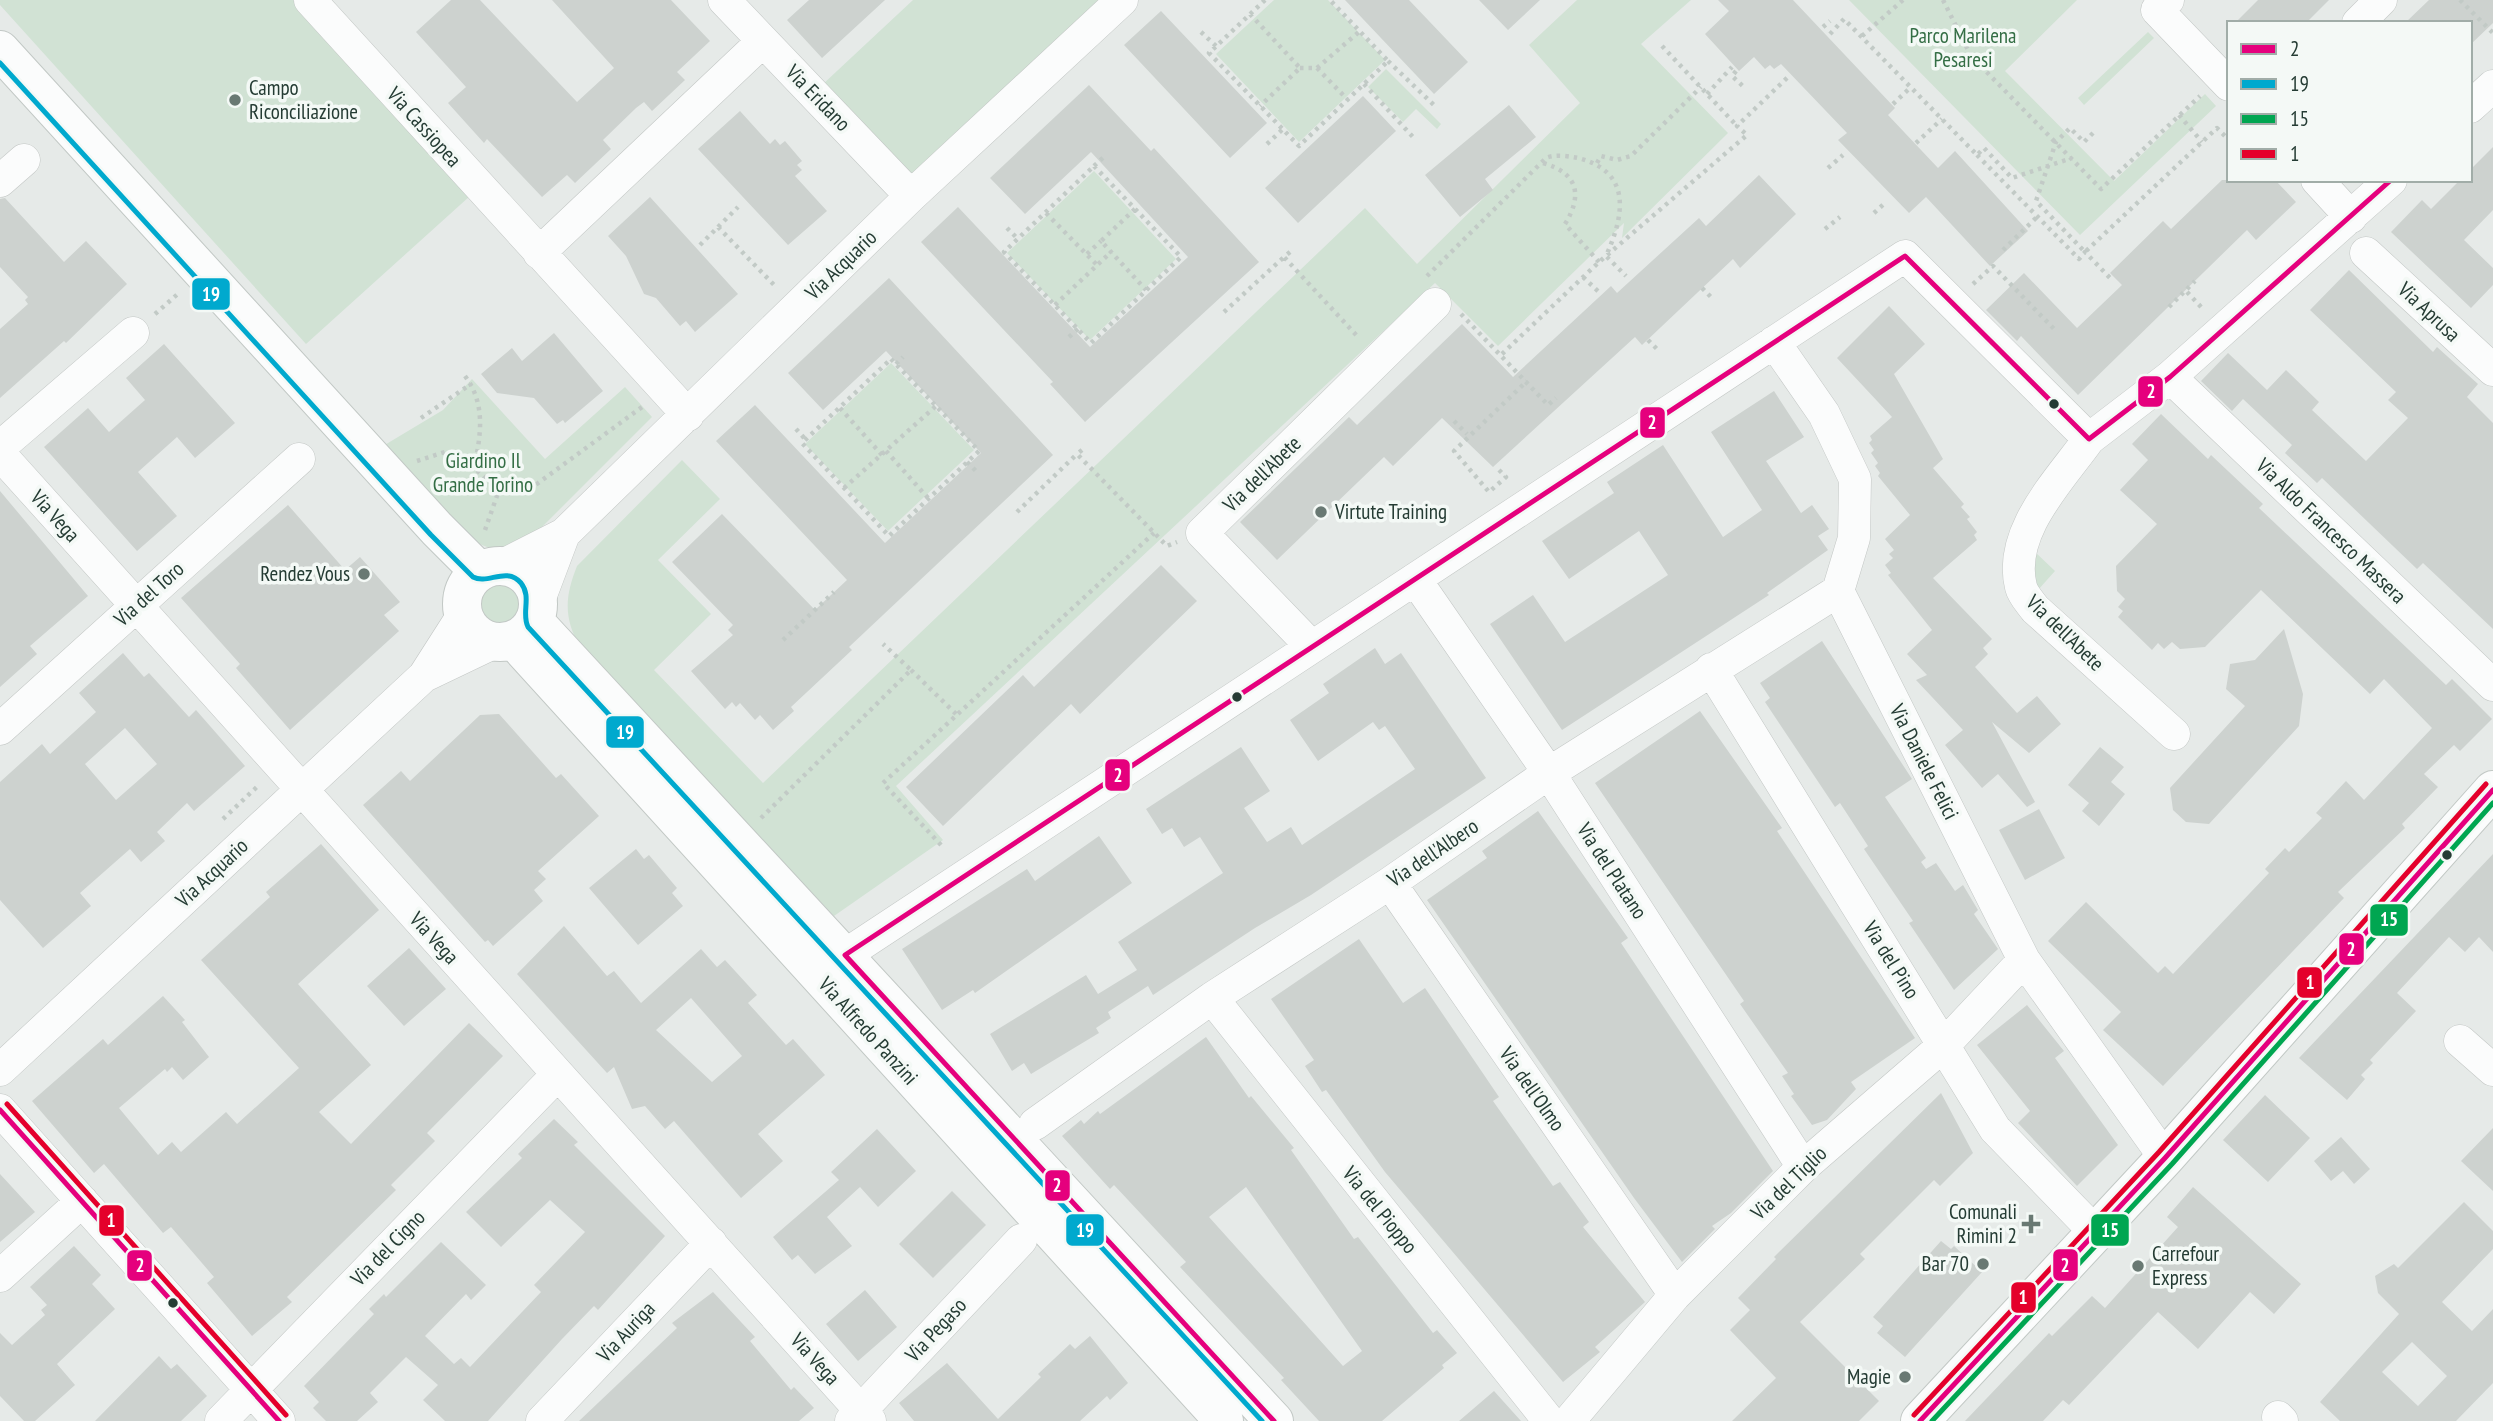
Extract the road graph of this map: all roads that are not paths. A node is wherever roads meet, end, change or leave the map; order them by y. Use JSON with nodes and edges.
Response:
{"nodes":[{"id":1,"x":310,"y":0,"type":"edge"},
{"id":2,"x":724,"y":0,"type":"edge"},
{"id":3,"x":1122,"y":0,"type":"edge"},
{"id":4,"x":2168,"y":0,"type":"edge"},
{"id":5,"x":2381,"y":0,"type":"edge"},
{"id":6,"x":2360,"y":21,"type":"edge"},
{"id":7,"x":764,"y":41,"type":"junction"},
{"id":8,"x":0,"y":50,"type":"edge"},
{"id":9,"x":0,"y":85,"type":"edge"},
{"id":10,"x":2493,"y":86,"type":"edge"},
{"id":11,"x":2217,"y":88,"type":"edge"},
{"id":12,"x":2472,"y":105,"type":"edge"},
{"id":13,"x":24,"y":160,"type":"dead end"},
{"id":14,"x":0,"y":181,"type":"edge"},
{"id":15,"x":2319,"y":182,"type":"edge"},
{"id":16,"x":2388,"y":182,"type":"edge"},
{"id":17,"x":911,"y":196,"type":"junction"},
{"id":18,"x":2351,"y":217,"type":"junction"},
{"id":19,"x":539,"y":253,"type":"junction"},
{"id":20,"x":2365,"y":253,"type":"dead end"},
{"id":21,"x":1435,"y":299,"type":"road end"},
{"id":22,"x":132,"y":333,"type":"road end"},
{"id":23,"x":1774,"y":342,"type":"junction"},
{"id":24,"x":2493,"y":370,"type":"edge"},
{"id":25,"x":2170,"y":377,"type":"junction"},
{"id":26,"x":688,"y":415,"type":"junction"},
{"id":27,"x":2090,"y":439,"type":"junction"},
{"id":28,"x":0,"y":447,"type":"edge"},
{"id":29,"x":0,"y":454,"type":"edge"},
{"id":30,"x":299,"y":459,"type":"dead end"},
{"id":31,"x":564,"y":534,"type":"junction"},
{"id":32,"x":1415,"y":579,"type":"junction"},
{"id":33,"x":477,"y":585,"type":"junction"},
{"id":34,"x":1838,"y":591,"type":"junction"},
{"id":35,"x":135,"y":606,"type":"junction"},
{"id":36,"x":520,"y":626,"type":"junction"},
{"id":37,"x":1312,"y":647,"type":"junction"},
{"id":38,"x":1711,"y":669,"type":"junction"},
{"id":39,"x":424,"y":676,"type":"junction"},
{"id":40,"x":2493,"y":685,"type":"edge"},
{"id":41,"x":0,"y":729,"type":"edge"},
{"id":42,"x":2174,"y":734,"type":"dead end"},
{"id":43,"x":1549,"y":773,"type":"junction"},
{"id":44,"x":302,"y":789,"type":"junction"},
{"id":45,"x":2493,"y":790,"type":"edge"},
{"id":46,"x":1390,"y":883,"type":"junction"},
{"id":47,"x":845,"y":955,"type":"junction"},
{"id":48,"x":2024,"y":960,"type":"junction"},
{"id":49,"x":1212,"y":998,"type":"junction"},
{"id":50,"x":2460,"y":1041,"type":"dead end"},
{"id":51,"x":1944,"y":1045,"type":"junction"},
{"id":52,"x":0,"y":1070,"type":"edge"},
{"id":53,"x":2493,"y":1070,"type":"edge"},
{"id":54,"x":557,"y":1075,"type":"junction"},
{"id":55,"x":0,"y":1110,"type":"edge"},
{"id":56,"x":1035,"y":1124,"type":"dead end"},
{"id":57,"x":2165,"y":1158,"type":"junction"},
{"id":58,"x":1803,"y":1167,"type":"junction"},
{"id":59,"x":82,"y":1201,"type":"junction"},
{"id":60,"x":2096,"y":1233,"type":"junction"},
{"id":61,"x":1021,"y":1240,"type":"dead end"},
{"id":62,"x":710,"y":1242,"type":"junction"},
{"id":63,"x":0,"y":1276,"type":"edge"},
{"id":64,"x":1675,"y":1295,"type":"junction"},
{"id":65,"x":251,"y":1389,"type":"junction"},
{"id":66,"x":861,"y":1418,"type":"edge"},
{"id":67,"x":1927,"y":1419,"type":"edge"},
{"id":68,"x":220,"y":1421,"type":"edge"},
{"id":69,"x":279,"y":1421,"type":"edge"},
{"id":70,"x":542,"y":1421,"type":"edge"},
{"id":71,"x":1224,"y":1421,"type":"edge"},
{"id":72,"x":1274,"y":1421,"type":"edge"},
{"id":73,"x":1549,"y":1421,"type":"edge"},
{"id":74,"x":1569,"y":1421,"type":"edge"}],
"edges":[{"from":1,"to":19,"type":"street","name":"Via Cassiopea"},
{"from":2,"to":7,"type":"street","name":"Via Eridano"},
{"from":3,"to":17,"type":"street","name":"Via Acquario"},
{"from":4,"to":11,"type":"street"},
{"from":5,"to":6,"type":"street"},
{"from":7,"to":17,"type":"street","name":"Via Eridano"},
{"from":7,"to":19,"type":"street"},
{"from":8,"to":33,"type":"main road","name":"Via Alfredo Panzini"},
{"from":9,"to":33,"type":"main road","name":"Via Alfredo Panzini"},
{"from":10,"to":12,"type":"street"},
{"from":13,"to":14,"type":"street"},
{"from":15,"to":18,"type":"street"},
{"from":16,"to":18,"type":"street","name":"Via dell'Abete"},
{"from":17,"to":26,"type":"street","name":"Via Acquario"},
{"from":18,"to":25,"type":"street","name":"Via dell'Abete"},
{"from":19,"to":26,"type":"street","name":"Via Cassiopea"},
{"from":20,"to":24,"type":"street","name":"Via Aprusa"},
{"from":21,"to":37,"type":"street","name":"Via dell'Abete"},
{"from":22,"to":28,"type":"street"},
{"from":23,"to":27,"type":"street"},
{"from":23,"to":32,"type":"street"},
{"from":23,"to":34,"type":"street"},
{"from":25,"to":27,"type":"street","name":"Via dell'Abete"},
{"from":25,"to":40,"type":"street","name":"Via Aldo Francesco Massera"},
{"from":26,"to":31,"type":"street","name":"Via Acquario"},
{"from":27,"to":42,"type":"street","name":"Via dell'Abete"},
{"from":29,"to":35,"type":"street","name":"Via Vega"},
{"from":30,"to":35,"type":"street","name":"Via del Toro"},
{"from":31,"to":33,"type":"street","name":"Via Acquario"},
{"from":31,"to":36,"type":"street","name":"Via Acquario"},
{"from":32,"to":37,"type":"street"},
{"from":32,"to":43,"type":"street","name":"Via del Platano"},
{"from":33,"to":36,"type":"main road","name":"Via Alfredo Panzini"},
{"from":33,"to":36,"type":"main road","name":"Via Alfredo Panzini"},
{"from":33,"to":39,"type":"street","name":"Via Acquario"},
{"from":34,"to":38,"type":"street","name":"Via dell'Albero"},
{"from":34,"to":48,"type":"street","name":"Via Daniele Felici"},
{"from":35,"to":41,"type":"street","name":"Via del Toro"},
{"from":35,"to":44,"type":"street","name":"Via Vega"},
{"from":36,"to":39,"type":"street","name":"Via Acquario"},
{"from":36,"to":47,"type":"main road","name":"Via Alfredo Panzini"},
{"from":36,"to":71,"type":"main road","name":"Via Alfredo Panzini"},
{"from":37,"to":47,"type":"street"},
{"from":38,"to":43,"type":"street","name":"Via dell'Albero"},
{"from":38,"to":51,"type":"street","name":"Via del Pino"},
{"from":39,"to":44,"type":"street","name":"Via Acquario"},
{"from":43,"to":46,"type":"street","name":"Via dell'Albero"},
{"from":43,"to":58,"type":"street","name":"Via del Platano"},
{"from":44,"to":52,"type":"street","name":"Via Acquario"},
{"from":44,"to":54,"type":"street","name":"Via Vega"},
{"from":45,"to":57,"type":"main road"},
{"from":46,"to":49,"type":"street","name":"Via dell'Albero"},
{"from":46,"to":64,"type":"street","name":"Via dell'Olmo"},
{"from":47,"to":72,"type":"main road","name":"Via Alfredo Panzini"},
{"from":48,"to":51,"type":"street","name":"Via del Tiglio"},
{"from":48,"to":57,"type":"street","name":"Via Daniele Felici"},
{"from":49,"to":56,"type":"street","name":"Via dell'Albero"},
{"from":49,"to":73,"type":"street","name":"Via del Pioppo"},
{"from":50,"to":53,"type":"street"},
{"from":51,"to":58,"type":"street","name":"Via del Tiglio"},
{"from":51,"to":60,"type":"street","name":"Via del Pino"},
{"from":54,"to":62,"type":"street","name":"Via Vega"},
{"from":54,"to":65,"type":"street","name":"Via del Cigno"},
{"from":55,"to":59,"type":"street"},
{"from":57,"to":60,"type":"main road"},
{"from":58,"to":64,"type":"street","name":"Via del Tiglio"},
{"from":59,"to":63,"type":"street"},
{"from":59,"to":65,"type":"street"},
{"from":60,"to":67,"type":"main road"},
{"from":61,"to":66,"type":"street","name":"Via Pegaso"},
{"from":62,"to":66,"type":"street","name":"Via Vega"},
{"from":62,"to":70,"type":"street","name":"Via Auriga"},
{"from":64,"to":74,"type":"street","name":"Via del Tiglio"},
{"from":65,"to":68,"type":"street","name":"Via del Cigno"},
{"from":65,"to":69,"type":"street"}]}
